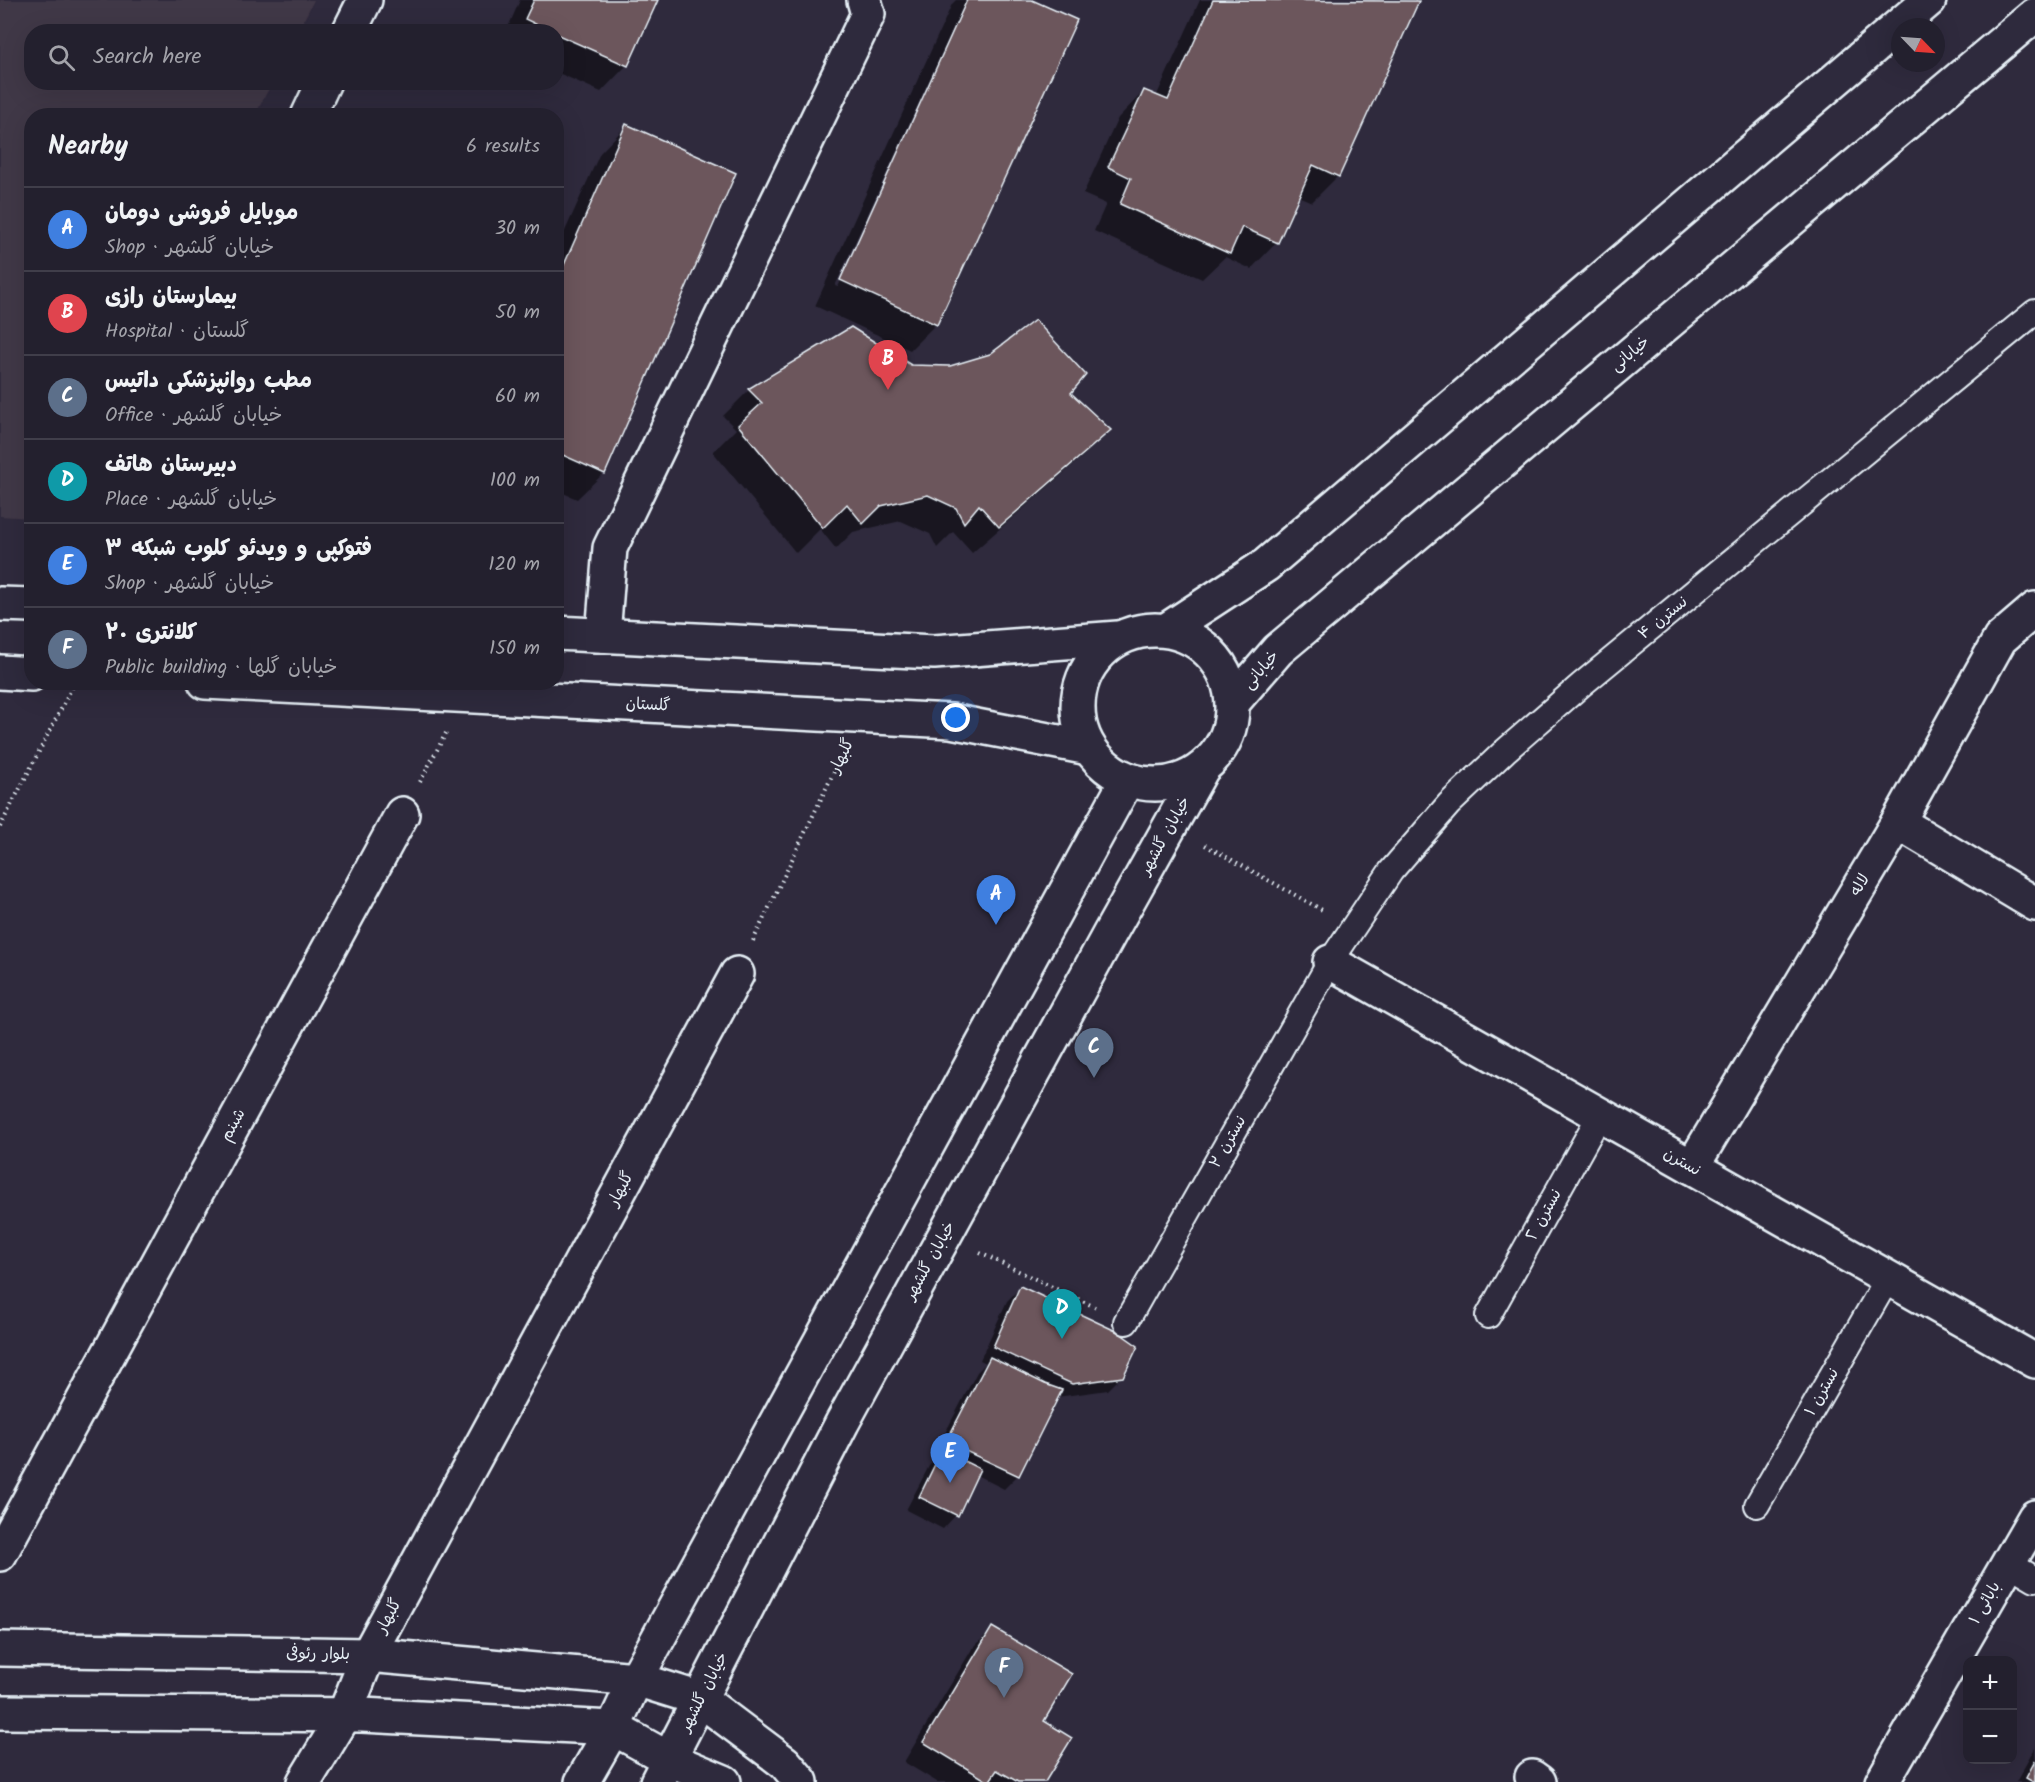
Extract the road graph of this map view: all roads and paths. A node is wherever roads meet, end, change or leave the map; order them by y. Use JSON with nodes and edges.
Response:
{"nodes":[{"id":1,"x":365,"y":0,"type":"edge"},
{"id":2,"x":864,"y":0,"type":"edge"},
{"id":3,"x":1929,"y":0,"type":"edge"},
{"id":4,"x":2035,"y":15,"type":"edge"},
{"id":5,"x":353,"y":24,"type":"edge"},
{"id":6,"x":320,"y":90,"type":"edge"},
{"id":7,"x":312,"y":108,"type":"edge"},
{"id":8,"x":2035,"y":312,"type":"edge"},
{"id":9,"x":0,"y":603,"type":"edge"},
{"id":10,"x":24,"y":604,"type":"edge"},
{"id":11,"x":2035,"y":609,"type":"edge"},
{"id":12,"x":1168,"y":629,"type":"junction"},
{"id":13,"x":564,"y":633,"type":"edge"},
{"id":14,"x":603,"y":635,"type":"junction"},
{"id":15,"x":1118,"y":638,"type":"junction"},
{"id":16,"x":0,"y":672,"type":"edge"},
{"id":17,"x":24,"y":674,"type":"edge"},
{"id":18,"x":71,"y":690,"type":"edge"},
{"id":19,"x":355,"y":690,"type":"edge"},
{"id":20,"x":467,"y":696,"type":"junction"},
{"id":21,"x":1234,"y":701,"type":"junction"},
{"id":22,"x":861,"y":716,"type":"junction"},
{"id":23,"x":1089,"y":748,"type":"junction"},
{"id":24,"x":1202,"y":769,"type":"junction"},
{"id":25,"x":1127,"y":780,"type":"junction"},
{"id":26,"x":402,"y":814,"type":"joint"},
{"id":27,"x":1898,"y":822,"type":"junction"},
{"id":28,"x":1170,"y":825,"type":"junction"},
{"id":29,"x":0,"y":828,"type":"edge"},
{"id":30,"x":2035,"y":904,"type":"edge"},
{"id":31,"x":1354,"y":927,"type":"junction"},
{"id":32,"x":1330,"y":962,"type":"junction"},
{"id":33,"x":737,"y":974,"type":"joint"},
{"id":34,"x":1600,"y":1115,"type":"junction"},
{"id":35,"x":1692,"y":1167,"type":"junction"},
{"id":36,"x":944,"y":1235,"type":"junction"},
{"id":37,"x":1888,"y":1278,"type":"junction"},
{"id":38,"x":1488,"y":1316,"type":"dead end"},
{"id":39,"x":1126,"y":1322,"type":"joint"},
{"id":40,"x":2035,"y":1361,"type":"edge"},
{"id":41,"x":1757,"y":1505,"type":"dead end"},
{"id":42,"x":2035,"y":1517,"type":"edge"},
{"id":43,"x":0,"y":1554,"type":"edge"},
{"id":44,"x":2022,"y":1571,"type":"edge"},
{"id":45,"x":0,"y":1649,"type":"edge"},
{"id":46,"x":368,"y":1655,"type":"junction"},
{"id":47,"x":636,"y":1679,"type":"junction"},
{"id":48,"x":700,"y":1699,"type":"junction"},
{"id":49,"x":0,"y":1712,"type":"edge"},
{"id":50,"x":344,"y":1716,"type":"junction"},
{"id":51,"x":613,"y":1728,"type":"junction"},
{"id":52,"x":663,"y":1770,"type":"edge"},
{"id":53,"x":304,"y":1782,"type":"edge"},
{"id":54,"x":582,"y":1782,"type":"edge"},
{"id":55,"x":724,"y":1782,"type":"edge"},
{"id":56,"x":801,"y":1782,"type":"edge"},
{"id":57,"x":1882,"y":1782,"type":"edge"}],
"edges":[{"from":1,"to":5,"type":"main road"},
{"from":2,"to":14,"type":"main road"},
{"from":3,"to":12,"type":"main road"},
{"from":4,"to":21,"type":"main road","name":"خیابانی"},
{"from":6,"to":7,"type":"main road"},
{"from":8,"to":31,"type":"lane","name":"نسترن ۴"},
{"from":9,"to":10,"type":"main road"},
{"from":11,"to":27,"type":"main road","name":"لاله"},
{"from":12,"to":15,"type":"main road"},
{"from":12,"to":21,"type":"main road"},
{"from":13,"to":14,"type":"main road"},
{"from":14,"to":15,"type":"main road"},
{"from":15,"to":23,"type":"main road"},
{"from":16,"to":17,"type":"main road"},
{"from":18,"to":29,"type":"path"},
{"from":19,"to":20,"type":"main road","name":"گلستان"},
{"from":20,"to":22,"type":"main road","name":"گلستان"},
{"from":20,"to":26,"type":"path"},
{"from":21,"to":24,"type":"main road"},
{"from":22,"to":23,"type":"main road","name":"گلستان"},
{"from":22,"to":33,"type":"path","name":"گلبهار"},
{"from":23,"to":25,"type":"main road"},
{"from":24,"to":25,"type":"main road"},
{"from":24,"to":28,"type":"main road","name":"خیابان گلشهر"},
{"from":25,"to":47,"type":"main road"},
{"from":26,"to":43,"type":"main road","name":"شبنم"},
{"from":27,"to":30,"type":"main road"},
{"from":27,"to":35,"type":"main road","name":"لاله"},
{"from":28,"to":31,"type":"path"},
{"from":28,"to":36,"type":"main road","name":"خیابان گلشهر"},
{"from":31,"to":32,"type":"lane","name":"نسترن ۴"},
{"from":32,"to":34,"type":"main road","name":"نسترن"},
{"from":32,"to":39,"type":"lane","name":"نسترن ٣"},
{"from":33,"to":46,"type":"main road","name":"گلبهار"},
{"from":34,"to":35,"type":"main road","name":"نسترن"},
{"from":34,"to":38,"type":"lane","name":"نسترن ٢"},
{"from":35,"to":37,"type":"main road","name":"نسترن"},
{"from":36,"to":39,"type":"path"},
{"from":36,"to":48,"type":"main road","name":"خیابان گلشهر"},
{"from":37,"to":40,"type":"main road","name":"نسترن"},
{"from":37,"to":41,"type":"lane","name":"نسترن ١"},
{"from":42,"to":44,"type":"main road","name":"بابائی ۱"},
{"from":44,"to":57,"type":"main road","name":"بابائی ۱"},
{"from":45,"to":46,"type":"main road","name":"بلوار رئوفی"},
{"from":46,"to":47,"type":"main road","name":"بلوار رئوفی"},
{"from":46,"to":50,"type":"main road","name":"گلبهار"},
{"from":47,"to":48,"type":"main road","name":"بلوار رئوفی"},
{"from":47,"to":51,"type":"main road"},
{"from":48,"to":52,"type":"main road","name":"خیابان گلشهر"},
{"from":48,"to":56,"type":"main road","name":"بلوار رئوفی"},
{"from":49,"to":50,"type":"main road"},
{"from":50,"to":51,"type":"main road"},
{"from":50,"to":53,"type":"main road","name":"گلبهار"},
{"from":51,"to":52,"type":"main road"},
{"from":51,"to":54,"type":"main road"},
{"from":52,"to":55,"type":"main road"}]}
